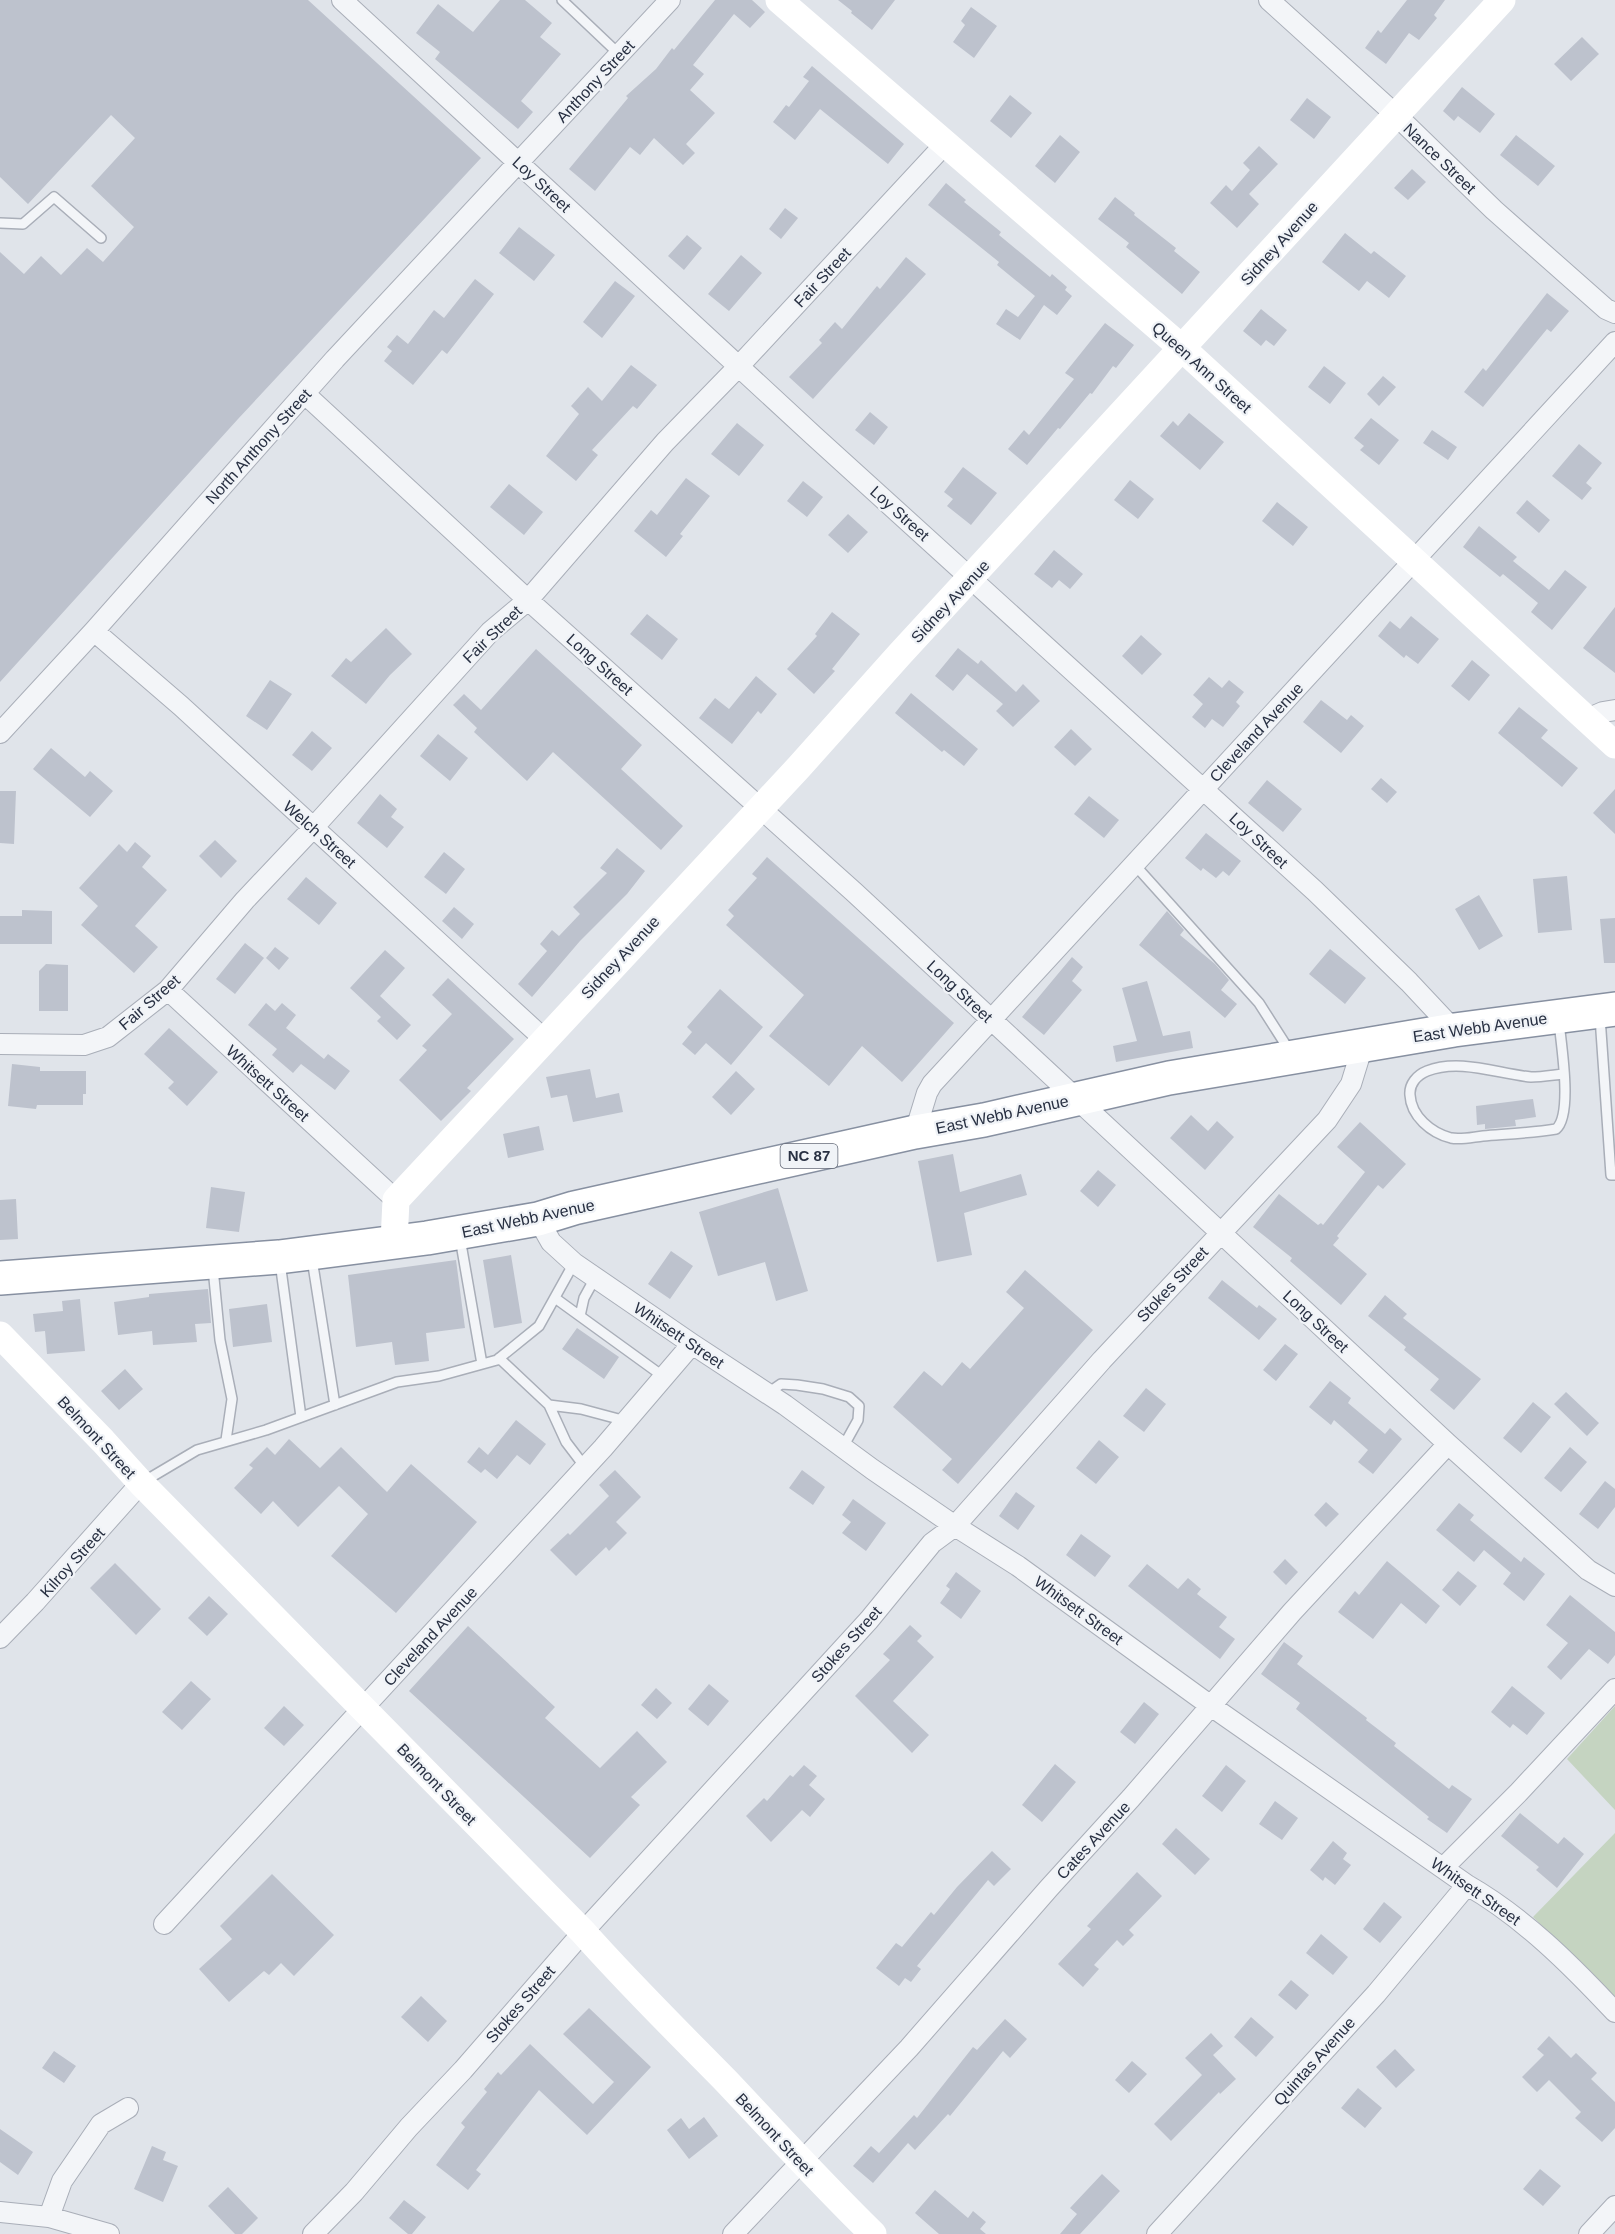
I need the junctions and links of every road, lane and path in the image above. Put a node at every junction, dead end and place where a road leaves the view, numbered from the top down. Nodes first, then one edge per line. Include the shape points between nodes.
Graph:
1 (342, 0) edge
2 (562, 0) edge
3 (670, 0) edge
4 (779, 0) edge
5 (1269, 0) edge
6 (1502, 0) edge
7 (620, 55) junction
8 (1396, 115) junction
9 (945, 144) junction
10 (519, 162) junction
11 (0, 223) edge
12 (101, 238) dead end
13 (1615, 313) edge
14 (1615, 342) edge
15 (1183, 349) junction
16 (739, 366) junction
17 (305, 394) junction
18 (1412, 560) junction
19 (972, 578) junction
20 (528, 600) junction
21 (94, 631) junction
22 (1615, 710) edge
23 (1587, 719) junction
24 (0, 733) edge
25 (1615, 745) edge
26 (1203, 788) junction
27 (760, 807) junction
28 (313, 828) junction
29 (1134, 864) junction
30 (168, 990) junction
31 (1607, 1010) edge
32 (1558, 1017) junction
33 (991, 1019) junction
34 (1454, 1030) junction
35 (544, 1039) junction
36 (0, 1044) edge
37 (1363, 1045) junction
38 (1293, 1057) junction
39 (1563, 1074) junction
40 (1076, 1099) junction
41 (915, 1132) junction
42 (1615, 1175) edge
43 (396, 1200) junction
44 (538, 1218) junction
45 (459, 1232) junction
46 (1221, 1232) junction
47 (394, 1242) junction
48 (311, 1252) junction
49 (279, 1257) junction
50 (212, 1262) junction
51 (574, 1263) junction
52 (0, 1278) edge
53 (595, 1278) junction
54 (555, 1298) junction
55 (580, 1316) junction
56 (0, 1335) edge
57 (692, 1344) junction
58 (499, 1359) junction
59 (482, 1364) junction
60 (664, 1377) junction
61 (768, 1394) junction
62 (334, 1405) junction
63 (549, 1405) junction
64 (301, 1417) junction
65 (626, 1421) junction
66 (226, 1440) junction
67 (1448, 1444) junction
68 (843, 1447) junction
69 (585, 1467) junction
70 (141, 1483) junction
71 (955, 1526) junction
72 (1615, 1586) edge
73 (0, 1638) edge
74 (1615, 1689) edge
75 (1211, 1706) junction
76 (363, 1707) junction
77 (1443, 1868) junction
78 (1467, 1885) junction
79 (164, 1924) dead end
80 (583, 1932) junction
81 (1615, 2012) edge
82 (128, 2108) dead end
83 (800, 2162) junction
84 (1615, 2206) edge
85 (0, 2212) edge
86 (49, 2217) junction
87 (109, 2234) edge
88 (313, 2234) edge
89 (734, 2234) edge
90 (873, 2234) edge
91 (1157, 2234) edge
92 (1589, 2234) edge

1 - 10 street, Loy Street
2 - 7 lane
3 - 7 street, Anthony Street
4 - 9 street, Queen Ann Street
5 - 8 street, Nance Street
6 - 8 street, Sidney Avenue
7 - 10 street, Anthony Street
8 - 13 street, Nance Street via 1494,210
8 - 15 street, Sidney Avenue
9 - 15 street, Queen Ann Street
9 - 16 street, Fair Street
10 - 16 street, Loy Street
10 - 17 street, North Anthony Street
11 - 12 lane via 23,224 54,197
14 - 18 street, Cleveland Avenue
15 - 18 street, Queen Ann Street
15 - 19 street, Sidney Avenue
16 - 19 street, Loy Street
16 - 20 street, Fair Street via 665,442
17 - 20 street, Long Street
17 - 21 street, North Anthony Street
18 - 23 street, Queen Ann Street
18 - 26 street, Cleveland Avenue
19 - 26 street, Loy Street
19 - 27 street, Sidney Avenue
20 - 27 street, Long Street
20 - 28 street, Fair Street via 490,632
21 - 24 street, North Anthony Street
21 - 28 street, Welch Street
22 - 23 street
23 - 25 street, Queen Ann Street
26 - 29 street, Cleveland Avenue
26 - 34 street, Loy Street via 1323,899
27 - 33 street, Long Street
27 - 35 street, Sidney Avenue
28 - 30 street, Fair Street
28 - 35 street, Welch Street
29 - 33 street, Cleveland Avenue
29 - 38 lane via 1259,1002
30 - 36 street, Fair Street via 96,1042
30 - 43 street, Whitsett Street
31 - 32 highway, East Webb Avenue / NC 87
31 - 42 lane via 1611,1175
32 - 34 highway, East Webb Avenue / NC 87
32 - 39 lane
33 - 40 street, Long Street
33 - 41 street, Cleveland Avenue via 932,1084
34 - 37 highway, East Webb Avenue / NC 87
35 - 43 street, Sidney Avenue
37 - 38 highway, East Webb Avenue / NC 87
37 - 46 street, Stokes Street via 1351,1084 1327,1120
38 - 40 highway, East Webb Avenue / NC 87
39 - 39 lane via 1563,1117 1556,1129 1454,1138 1429,1128 1410,1100 1413,1081 1420,1074 1439,1068 1474,1068 1534,1077
40 - 41 highway, East Webb Avenue / NC 87
40 - 46 street, Long Street
41 - 44 highway, East Webb Avenue / NC 87
43 - 47 street
44 - 45 highway, East Webb Avenue / NC 87
44 - 51 street, Whitsett Street via 551,1242
45 - 47 highway, East Webb Avenue / NC 87
45 - 59 lane
46 - 67 street, Long Street
46 - 71 street, Stokes Street
47 - 48 highway, East Webb Avenue / NC 87
48 - 49 highway, East Webb Avenue / NC 87
48 - 62 lane
49 - 50 highway, East Webb Avenue / NC 87
49 - 64 lane
50 - 52 highway, East Webb Avenue / NC 87
50 - 66 lane via 220,1340 232,1400
51 - 53 street, Whitsett Street
51 - 54 lane
53 - 55 lane
53 - 57 street, Whitsett Street
54 - 55 lane
54 - 58 lane via 539,1326
55 - 60 lane
56 - 70 street, Belmont Street
57 - 60 street, Cleveland Avenue
57 - 61 street, Whitsett Street
58 - 59 lane
58 - 63 lane
59 - 62 lane via 397,1382
60 - 65 street, Cleveland Avenue
61 - 68 street, Whitsett Street
61 - 68 lane via 782,1384 824,1389 849,1397 860,1406 858,1420
62 - 64 lane
63 - 65 lane
63 - 69 lane via 566,1442
64 - 66 lane
65 - 69 street, Cleveland Avenue
66 - 70 lane via 197,1450
67 - 72 street, Long Street via 1588,1570
67 - 75 street, Cates Avenue
68 - 71 street, Whitsett Street
69 - 76 street, Cleveland Avenue
70 - 73 street, Kilroy Street
70 - 76 street, Belmont Street
71 - 75 street, Whitsett Street via 1018,1566
71 - 80 street, Stokes Street via 932,1543 861,1628
74 - 77 street
75 - 77 street, Whitsett Street
75 - 83 street, Cates Avenue via 909,2048
76 - 79 street, Cleveland Avenue
76 - 80 street, Belmont Street
77 - 78 street, Whitsett Street
78 - 81 street, Whitsett Street via 1524,1923
78 - 91 street, Quintas Avenue via 1376,1994
80 - 83 street, Belmont Street
80 - 88 street, Stokes Street
82 - 86 street via 101,2124 62,2181
83 - 89 street, Cates Avenue
83 - 90 street, Belmont Street
84 - 92 street
85 - 86 street
86 - 87 street

